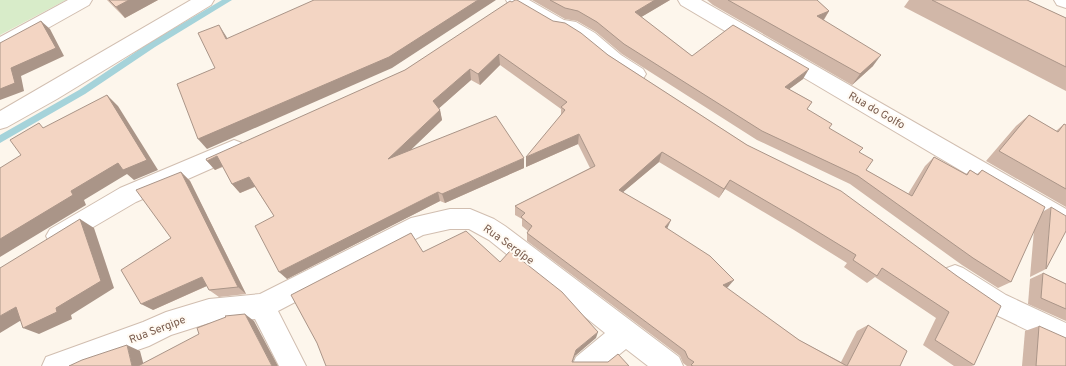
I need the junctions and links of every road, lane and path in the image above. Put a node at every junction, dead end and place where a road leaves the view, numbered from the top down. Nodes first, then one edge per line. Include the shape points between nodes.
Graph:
1 (83, 0) edge
2 (205, 0) edge
3 (687, 0) edge
4 (1063, 0) edge
5 (1066, 2) edge
6 (509, 3) edge
7 (0, 46) edge
8 (653, 85) edge
9 (0, 121) edge
10 (251, 141) edge
11 (1066, 221) edge
12 (41, 246) edge
13 (940, 265) edge
14 (262, 306) junction
15 (625, 333) junction
16 (1066, 336) edge
17 (56, 366) edge
18 (293, 366) edge
19 (585, 366) edge
20 (670, 366) edge

1 - 7 street
2 - 9 street
3 - 11 street, Rua do Golfo
4 - 5 street
6 - 8 street via 560,26 569,27
10 - 12 street via 128,196
13 - 16 street via 997,303
14 - 15 street, Rua Sergípe via 419,225 450,219 470,219 497,233
14 - 17 street, Rua Sergipe via 209,311 166,324 150,333
14 - 18 street
15 - 19 street
15 - 20 street, Rua Sergípe

